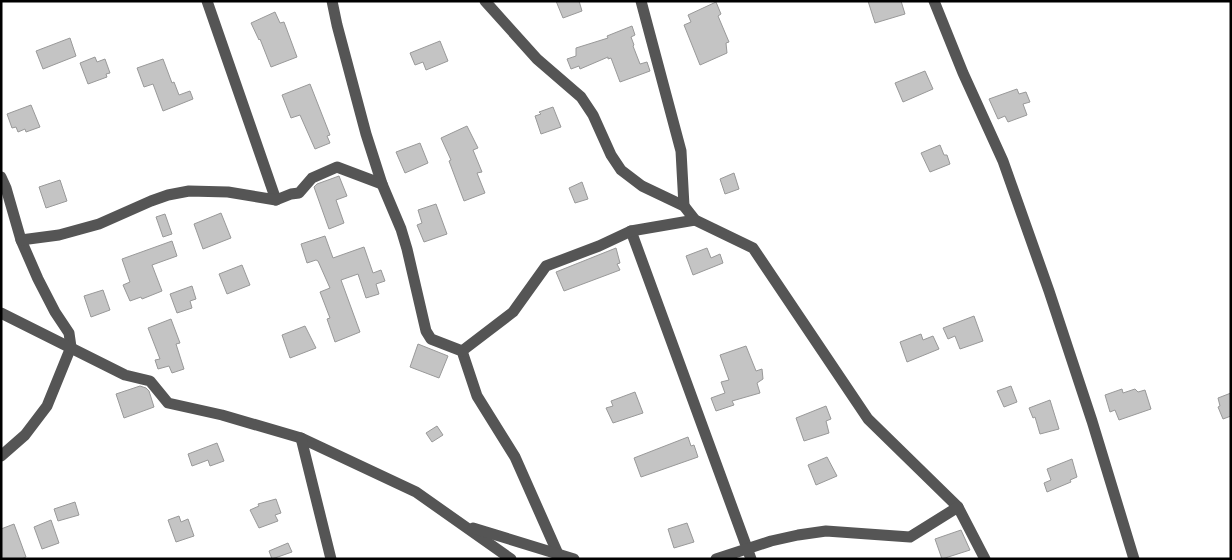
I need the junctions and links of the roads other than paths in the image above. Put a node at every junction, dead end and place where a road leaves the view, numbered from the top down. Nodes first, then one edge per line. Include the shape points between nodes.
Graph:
1 (207, 1) edge
2 (332, 1) edge
3 (485, 1) edge
4 (641, 1) edge
5 (934, 1) edge
6 (1, 177) edge
7 (382, 184) junction
8 (276, 200) junction
9 (684, 206) junction
10 (695, 220) junction
11 (631, 231) junction
12 (21, 240) junction
13 (1, 313) edge
14 (71, 347) junction
15 (462, 351) junction
16 (301, 438) junction
17 (1, 456) edge
18 (958, 507) junction
19 (462, 525) junction
20 (558, 554) junction
21 (749, 554) edge
22 (331, 559) edge
23 (511, 559) edge
24 (574, 559) edge
25 (716, 559) edge
26 (985, 559) edge
27 (1134, 559) edge

1 - 8 street
2 - 7 street
3 - 9 street via 537,59 581,97 622,170 642,186
4 - 9 street via 681,151
5 - 27 street via 1006,170 1050,291
6 - 12 street
7 - 8 street via 337,167 312,178 299,194
7 - 15 street via 404,242 426,331 431,339
8 - 12 street via 228,192 189,191 151,201 90,227
9 - 10 street
10 - 11 street
10 - 18 street via 753,248 868,419
11 - 15 street via 546,266 513,312
11 - 21 street
12 - 14 street via 55,312 69,333
13 - 14 street
14 - 16 street via 125,375 150,381 168,403
14 - 17 street via 47,406 25,435
15 - 20 street via 477,396 515,457
16 - 19 street via 416,492
16 - 22 street
18 - 21 street via 910,537 826,531 798,535
18 - 26 street
19 - 20 street
19 - 23 street
20 - 24 street
21 - 25 street

